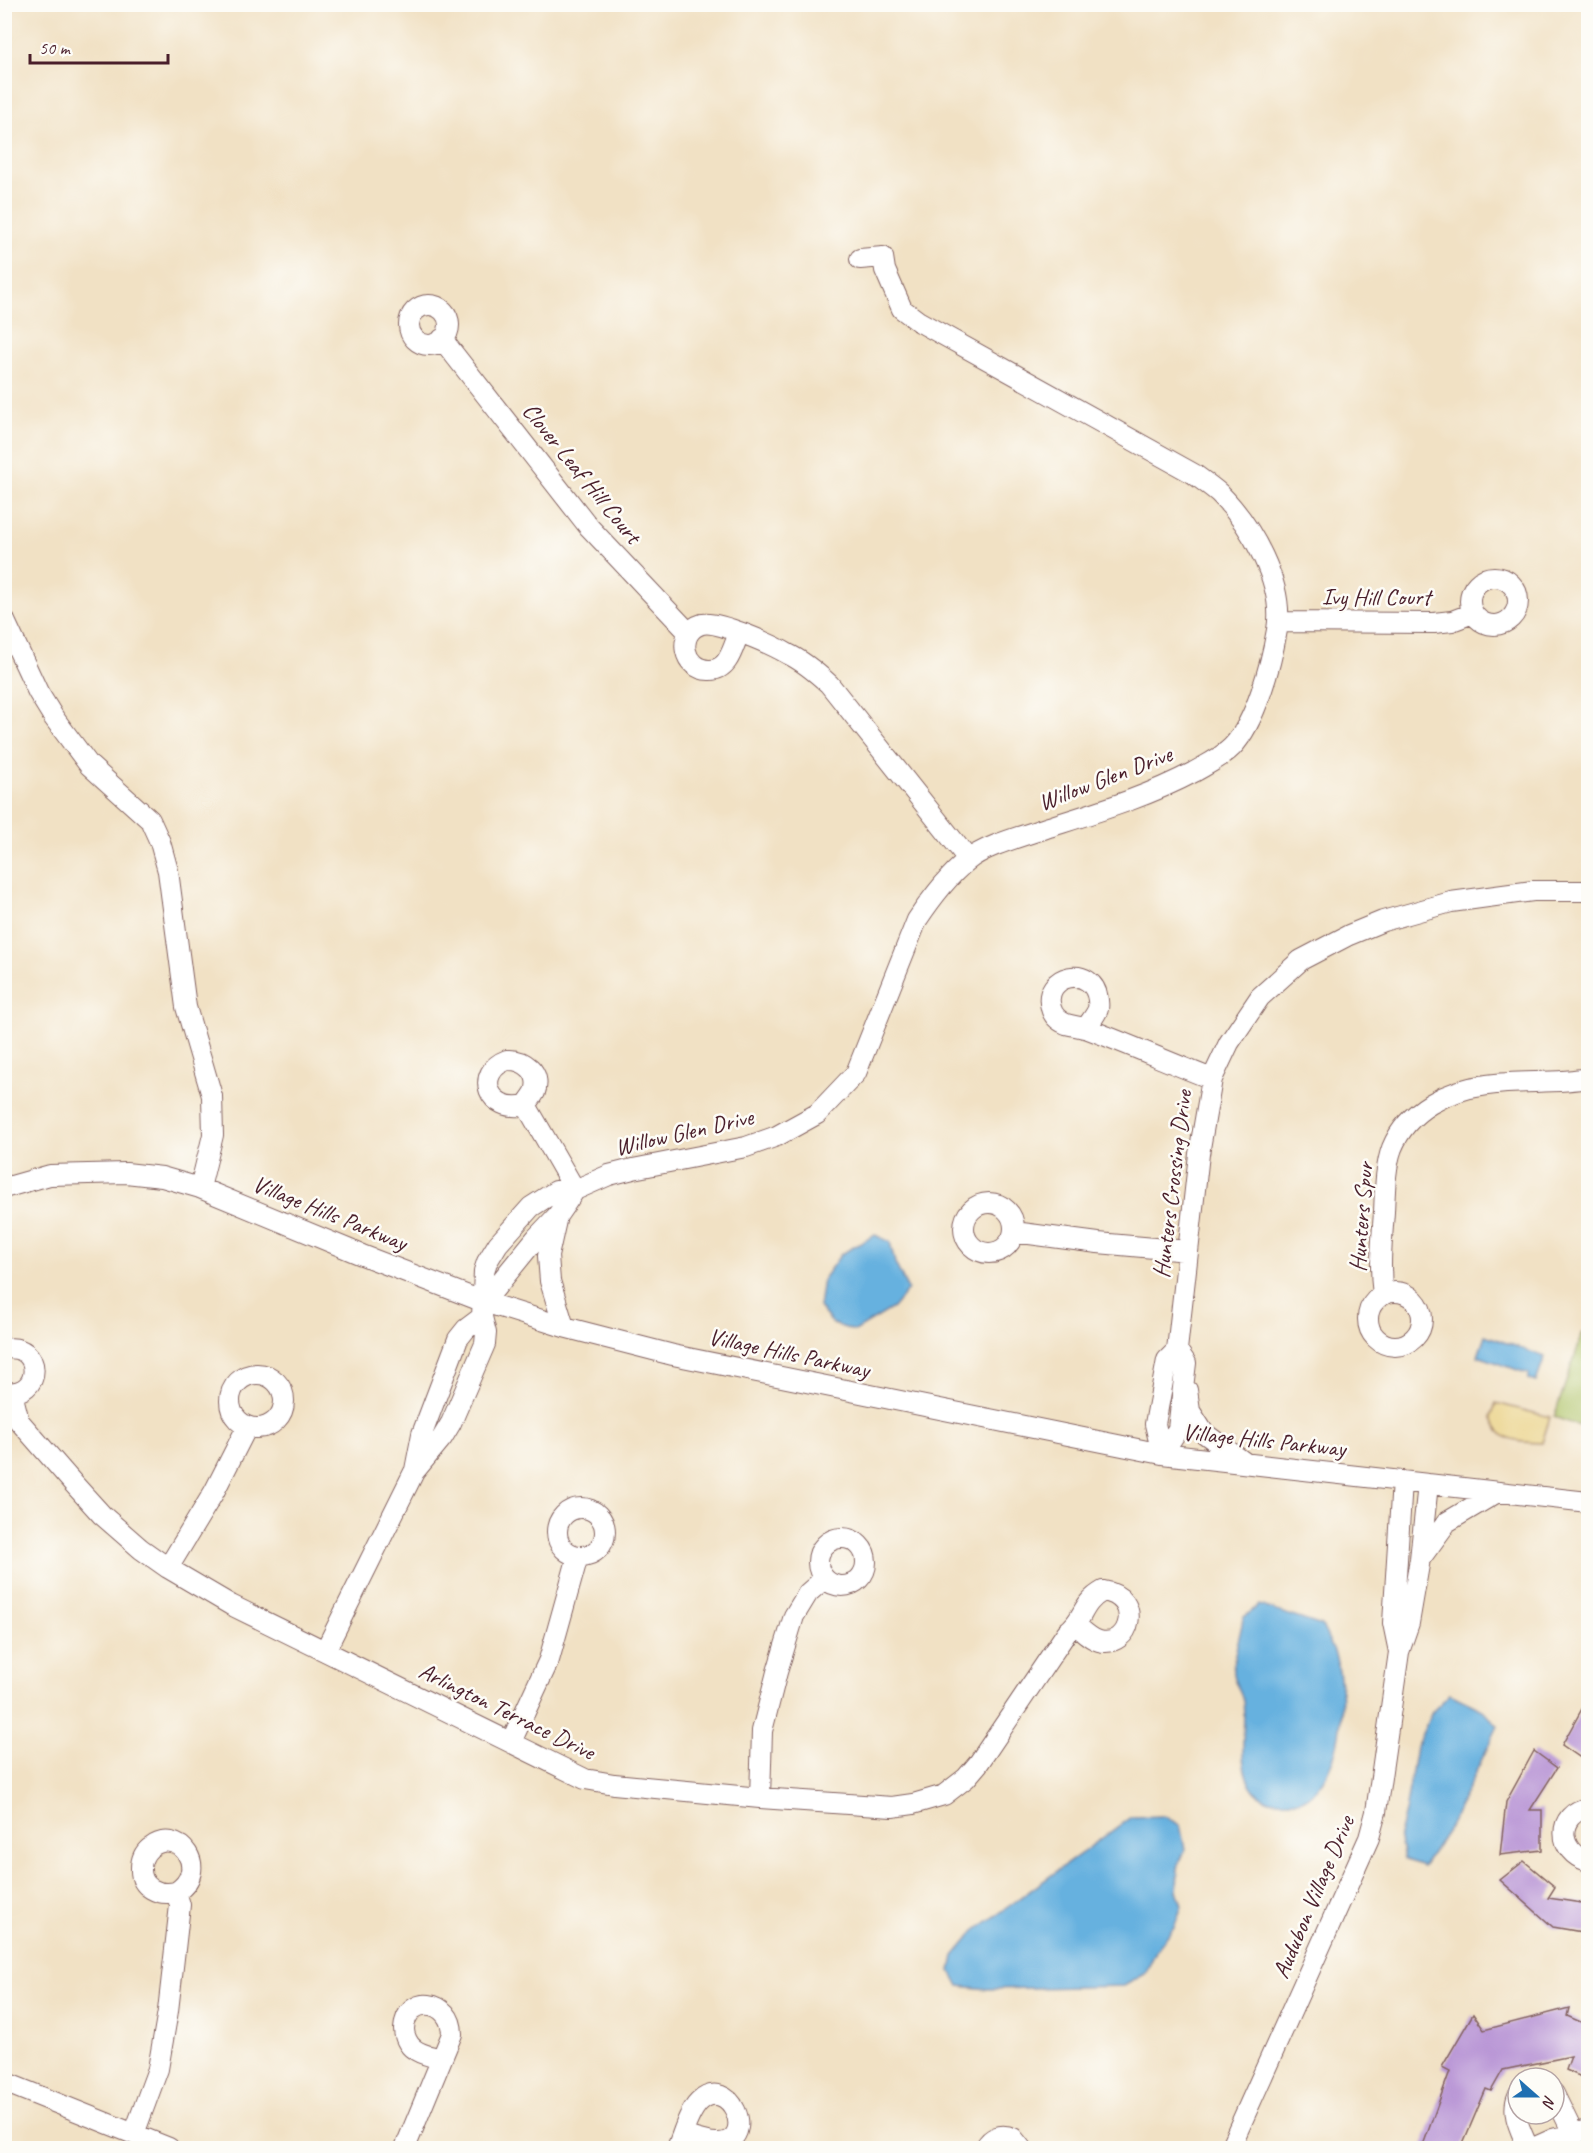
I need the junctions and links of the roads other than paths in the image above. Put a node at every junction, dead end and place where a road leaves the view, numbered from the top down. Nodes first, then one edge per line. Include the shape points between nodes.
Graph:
1 (860, 259) dead end
2 (442, 339) dead end
3 (1473, 613) dead end
4 (4, 619) edge
5 (1278, 622) junction
6 (689, 633) junction
7 (739, 633) junction
8 (968, 860) junction
9 (1588, 891) edge
10 (1078, 1027) dead end
11 (1588, 1078) edge
12 (1212, 1079) junction
13 (526, 1105) dead end
14 (4, 1188) edge
15 (200, 1188) junction
16 (575, 1190) junction
17 (557, 1216) junction
18 (1014, 1232) dead end
19 (1188, 1251) junction
20 (1383, 1295) dead end
21 (483, 1310) junction
22 (564, 1327) junction
23 (4, 1349) edge
24 (1177, 1350) junction
25 (1184, 1376) junction
26 (8, 1392) edge
27 (247, 1427) dead end
28 (1162, 1454) junction
29 (1246, 1464) junction
30 (414, 1472) junction
31 (1402, 1480) junction
32 (1428, 1484) junction
33 (1496, 1493) junction
34 (1588, 1502) edge
35 (578, 1556) dead end
36 (1420, 1559) junction
37 (168, 1568) junction
38 (824, 1579) dead end
39 (1076, 1626) dead end
40 (325, 1651) junction
41 (1399, 1652) junction
42 (511, 1742) junction
43 (760, 1798) junction
44 (1588, 1808) edge
45 (1588, 1861) edge
46 (176, 1892) dead end
47 (441, 2059) junction
48 (4, 2082) edge
49 (1566, 2111) edge
50 (1520, 2126) edge
51 (1581, 2132) edge
52 (134, 2134) junction
53 (680, 2141) edge
54 (169, 2148) edge
55 (405, 2148) edge
56 (985, 2148) edge
57 (1022, 2148) edge
58 (1230, 2148) edge
59 (1530, 2148) edge

1 - 5 street, Willow Glen Drive via 883,257 902,309 918,321 1183,468 1218,492 1263,555 1278,602
2 - 6 street, Clover Leaf Hill Court via 589,527
3 - 5 street, Ivy Hill Court via 1434,623
4 - 15 street via 38,693 54,718 89,765 150,819 160,842 168,871 186,1007 212,1096 213,1135
5 - 8 street, Willow Glen Drive via 1264,685 1247,725 1232,747 1211,763 1149,794 1004,842
6 - 7 street via 710,623
6 - 7 street via 685,641 688,659 693,665 712,670 726,662
7 - 8 street via 790,654 819,674
8 - 16 street, Willow Glen Drive via 917,920 856,1073 817,1114 777,1136 746,1147 609,1175
9 - 12 street, Hunters Crossing Drive via 1533,891 1451,902 1383,921 1325,946 1301,960 1260,997 1228,1043
10 - 12 street
11 - 20 street, Hunters Spur via 1487,1085 1445,1096 1414,1116 1392,1149 1387,1174 1380,1268
12 - 19 street, Hunters Crossing Drive
13 - 16 street
14 - 15 street, Village Hills Parkway via 50,1175 103,1173 162,1177
15 - 21 street, Village Hills Parkway
16 - 17 street
16 - 21 street, Willow Glen Drive via 556,1191 531,1207 498,1244 484,1271
17 - 21 street
17 - 22 street via 548,1256 550,1281
18 - 19 street
19 - 24 street, Hunters Crossing Drive
21 - 22 street, Village Hills Parkway
21 - 30 street via 458,1339 422,1434
21 - 30 street, Willow Glen Drive via 485,1344 451,1423
22 - 28 street, Village Hills Parkway via 673,1355
23 - 26 street, Arlington Terrace Drive via 20,1349 34,1367 26,1388
24 - 25 street, Hunters Crossing Drive via 1186,1363
24 - 28 street, Hunters Crossing Drive via 1167,1360 1155,1424
25 - 28 street, Hunters Crossing Drive via 1178,1429
25 - 29 street, Hunters Crossing Drive via 1190,1411 1204,1433
26 - 37 street, Arlington Terrace Drive via 19,1421 102,1515
27 - 37 street
28 - 29 street, Village Hills Parkway
29 - 31 street, Village Hills Parkway
30 - 40 street
31 - 32 street, Village Hills Parkway
31 - 41 street, Audubon Village Drive via 1393,1623
32 - 33 street, Village Hills Parkway
32 - 36 street, Audubon Village Drive
33 - 34 street, Village Hills Parkway
33 - 36 street, Audubon Village Drive via 1447,1522
35 - 42 street via 549,1660
36 - 41 street, Audubon Village Drive via 1409,1623
37 - 40 street, Arlington Terrace Drive via 231,1605
38 - 43 street via 808,1593 794,1616 779,1663 762,1731
39 - 43 street, Arlington Terrace Drive via 1066,1632 978,1764 944,1795 892,1807
40 - 42 street, Arlington Terrace Drive
41 - 58 street, Audubon Village Drive via 1369,1838
42 - 43 street, Arlington Terrace Drive via 585,1779
44 - 45 street via 1574,1814 1564,1836 1571,1853
46 - 52 street via 180,1905 158,2069
47 - 47 street via 452,2034 449,2017 435,2006 418,2006 406,2019 405,2036 414,2049
47 - 55 street
48 - 52 street
49 - 51 street
50 - 59 street
51 - 59 street
52 - 54 street
53 - 53 street via 693,2110 706,2097 723,2097 733,2104 737,2128 729,2140
56 - 57 street via 1001,2135 1013,2138

